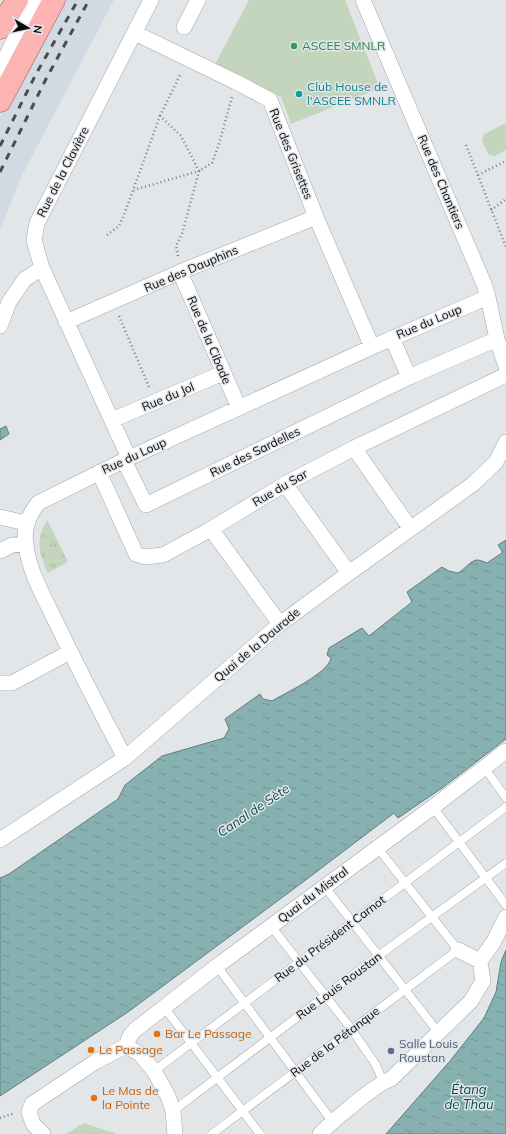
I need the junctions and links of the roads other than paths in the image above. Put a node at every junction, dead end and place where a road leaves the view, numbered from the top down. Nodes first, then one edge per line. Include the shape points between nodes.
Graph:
1 (17, 0) edge
2 (34, 0) edge
3 (37, 0) edge
4 (54, 0) edge
5 (151, 0) edge
6 (198, 0) edge
7 (363, 0) edge
8 (184, 27) dead end
9 (0, 28) edge
10 (135, 33) junction
11 (0, 56) edge
12 (0, 78) edge
13 (0, 101) edge
14 (316, 217) junction
15 (42, 268) junction
16 (180, 272) junction
17 (488, 297) junction
18 (66, 322) junction
19 (0, 326) edge
20 (392, 338) junction
21 (497, 339) junction
22 (372, 346) junction
23 (506, 367) edge
24 (223, 373) junction
25 (506, 375) edge
26 (409, 377) junction
27 (239, 408) junction
28 (112, 420) junction
29 (506, 442) edge
30 (354, 448) junction
31 (127, 460) junction
32 (99, 472) junction
33 (285, 484) junction
34 (0, 517) edge
35 (26, 523) junction
36 (410, 528) junction
37 (211, 529) junction
38 (25, 544) junction
39 (0, 551) edge
40 (349, 572) junction
41 (280, 624) junction
42 (70, 652) junction
43 (0, 683) edge
44 (506, 751) edge
45 (125, 758) junction
46 (484, 767) junction
47 (506, 798) edge
48 (433, 807) junction
49 (506, 807) edge
50 (0, 840) edge
51 (459, 842) junction
52 (377, 847) junction
53 (506, 863) edge
54 (485, 878) junction
55 (405, 882) junction
56 (325, 887) junction
57 (506, 905) edge
58 (432, 916) junction
59 (506, 917) edge
60 (352, 923) junction
61 (271, 926) junction
62 (458, 950) junction
63 (378, 956) junction
64 (480, 961) junction
65 (299, 962) junction
66 (217, 966) junction
67 (405, 990) junction
68 (326, 995) junction
69 (244, 1003) junction
70 (164, 1007) junction
71 (352, 1030) junction
72 (438, 1032) junction
73 (269, 1038) junction
74 (191, 1043) junction
75 (126, 1046) junction
76 (154, 1071) junction
77 (295, 1072) junction
78 (217, 1078) junction
79 (382, 1082) junction
80 (173, 1111) junction
81 (242, 1111) junction
82 (332, 1121) junction
83 (177, 1132) edge
84 (43, 1134) edge
85 (212, 1134) edge
86 (260, 1134) edge
87 (320, 1134) edge

1 - 9 main road
2 - 11 street
3 - 12 street
4 - 13 main road
5 - 10 street, Rue de la Clavière
6 - 8 street
7 - 17 street, Rue des Chantiers
10 - 14 street, Rue des Grisettes via 270,100
10 - 15 street, Rue de la Clavière via 37,223 34,240
14 - 16 street, Rue des Dauphins
14 - 22 street, Rue des Grisettes
15 - 18 street, Rue de la Clavière
15 - 19 street via 25,279 9,302
16 - 18 street, Rue des Dauphins
16 - 24 street, Rue de la Cibade
17 - 20 street, Rue du Loup
17 - 21 street, Rue des Chantiers
18 - 28 street, Rue de la Clavière
20 - 22 street, Rue du Loup
20 - 26 street
21 - 23 street, Rue des Chantiers
21 - 26 street, Rue des Sardelles
22 - 27 street, Rue du Loup
24 - 27 street, Rue de la Cibade
24 - 28 street, Rue du Jol
25 - 30 street, Rue du Sar
26 - 31 street, Rue des Sardelles via 146,505
27 - 31 street, Rue du Loup
28 - 31 street, Rue de la Clavière
29 - 36 street, Quai de la Daurade via 496,462 473,484
30 - 33 street, Rue du Sar
30 - 36 street
31 - 32 street, Rue du Loup
32 - 35 street, Rue du Loup via 38,503
32 - 37 street, Rue du Sar via 136,554 145,557 163,555
33 - 37 street, Rue du Sar
33 - 40 street
34 - 35 street
35 - 38 street, Rue du Loup
36 - 40 street, Quai de la Daurade
37 - 41 street
38 - 39 street via 12,545
38 - 42 street, Rue du Loup via 30,567
40 - 41 street, Quai de la Daurade
41 - 45 street, Quai de la Daurade
42 - 43 street via 12,683
42 - 45 street, Rue du Loup
44 - 46 street, Quai du Mistral
45 - 50 street, Quai de la Daurade
46 - 47 lane
46 - 48 street, Quai du Mistral
48 - 51 lane
48 - 52 street, Quai du Mistral
49 - 51 lane, Rue du Président Carnot
51 - 54 lane
51 - 55 lane, Rue du Président Carnot
52 - 55 lane
52 - 56 street, Quai du Mistral
53 - 54 lane, Rue Louis Roustan
54 - 57 lane
54 - 58 lane, Rue Louis Roustan
55 - 58 lane
55 - 60 lane, Rue du Président Carnot
56 - 60 lane
56 - 61 street, Quai du Mistral
58 - 62 lane
58 - 63 lane, Rue Louis Roustan
59 - 64 street via 493,943
60 - 63 lane
60 - 65 lane, Rue du Président Carnot
61 - 65 lane
61 - 66 street, Quai du Mistral
62 - 64 street
62 - 67 lane, Rue de la Pétanque
63 - 67 lane
63 - 68 lane, Rue Louis Roustan
64 - 72 street via 483,981 471,1001
65 - 68 lane
65 - 69 lane, Rue du Président Carnot
66 - 69 lane
66 - 70 street, Quai du Mistral
67 - 71 lane, Rue de la Pétanque
67 - 72 lane
68 - 71 lane
68 - 73 lane, Rue Louis Roustan
69 - 73 lane
69 - 74 lane, Rue du Président Carnot
70 - 74 lane
70 - 75 street, Quai du Mistral via 135,1030
71 - 77 lane, Rue de la Pétanque
71 - 79 lane via 376,1065
72 - 79 street via 391,1079
73 - 77 lane
73 - 78 lane, Rue Louis Roustan
74 - 76 lane, Rue du Président Carnot
74 - 78 lane
75 - 76 street via 140,1054
75 - 84 street via 95,1062 32,1104 29,1112 33,1124
76 - 80 street
77 - 81 lane, Rue de la Pétanque
77 - 82 lane
78 - 80 lane, Rue Louis Roustan
78 - 81 lane
79 - 82 street
80 - 83 street
81 - 85 lane, Rue de la Pétanque
81 - 86 lane
82 - 87 street

